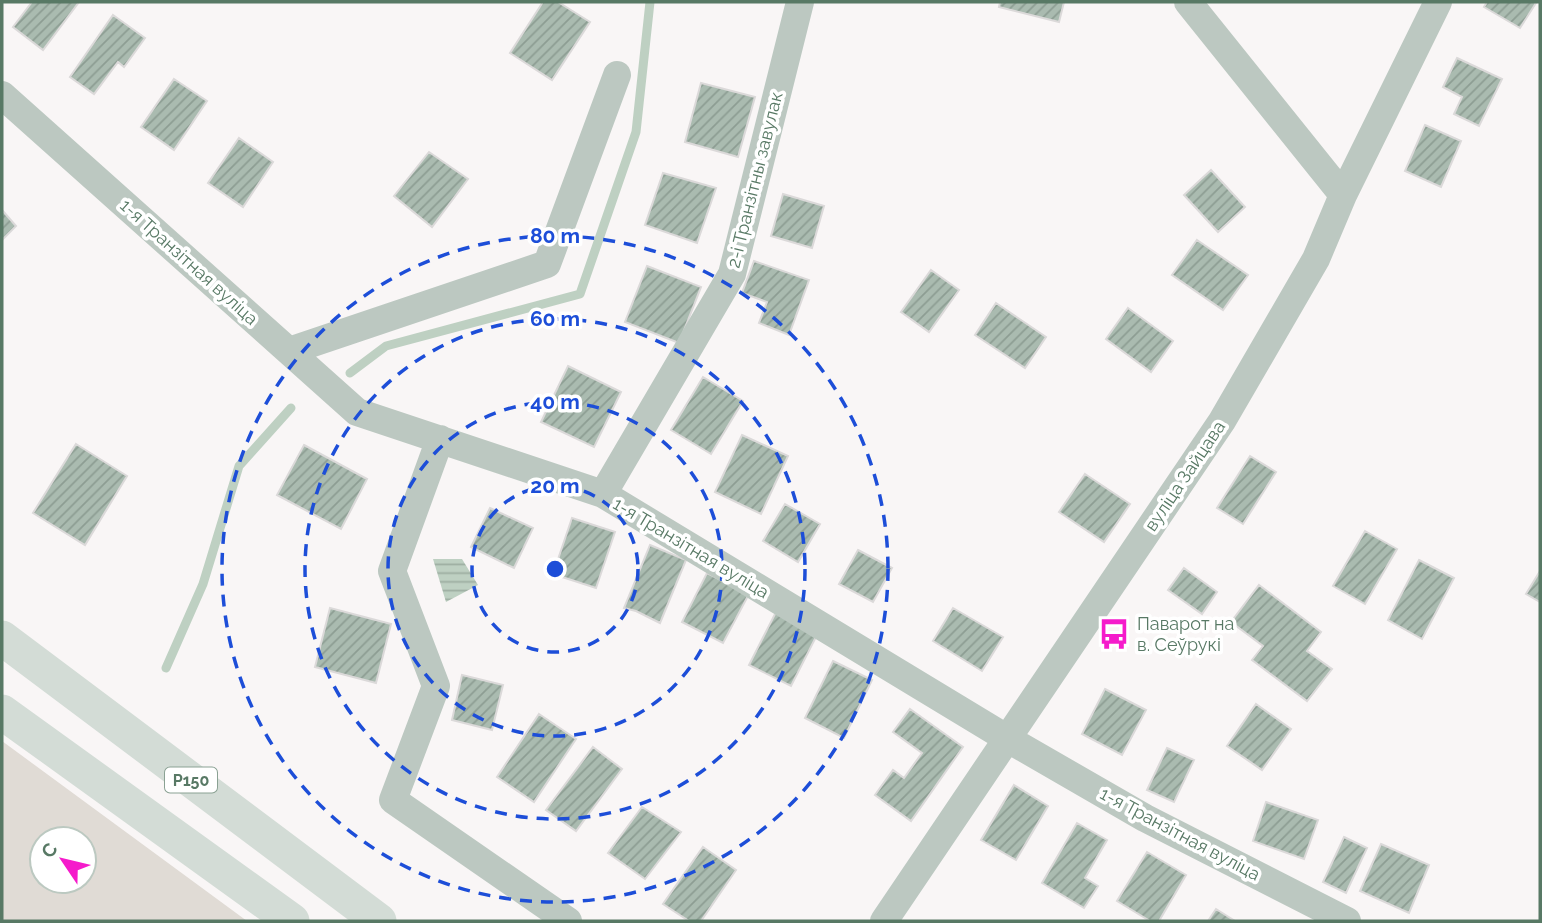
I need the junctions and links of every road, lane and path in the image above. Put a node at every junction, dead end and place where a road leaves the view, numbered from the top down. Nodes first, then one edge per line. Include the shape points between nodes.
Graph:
1 (800, 2) edge
2 (1188, 2) edge
3 (1438, 2) edge
4 (617, 75) dead end
5 (2, 95) edge
6 (1343, 195) junction
7 (289, 351) junction
8 (440, 439) junction
9 (603, 494) junction
10 (2, 638) edge
11 (2, 712) edge
12 (1007, 738) junction
13 (292, 921) edge
14 (379, 921) edge
15 (568, 921) edge
16 (884, 921) edge
17 (1346, 921) edge

1 - 9 street, 2-і Транзітны завулак via 732,274
2 - 6 street
3 - 6 street, вуліца Зайцава
4 - 7 street via 547,264
5 - 7 street, 1-я Транзітная вуліца
6 - 12 street, вуліца Зайцава via 1316,259 1222,421
7 - 8 street, 1-я Транзітная вуліца via 357,412
8 - 9 street, 1-я Транзітная вуліца
8 - 15 street via 392,571 436,685 393,800
9 - 12 street, 1-я Транзітная вуліца
10 - 14 main road, Р150
11 - 13 main road
12 - 16 street, вуліца Зайцава
12 - 17 street, 1-я Транзітная вуліца via 1145,818

